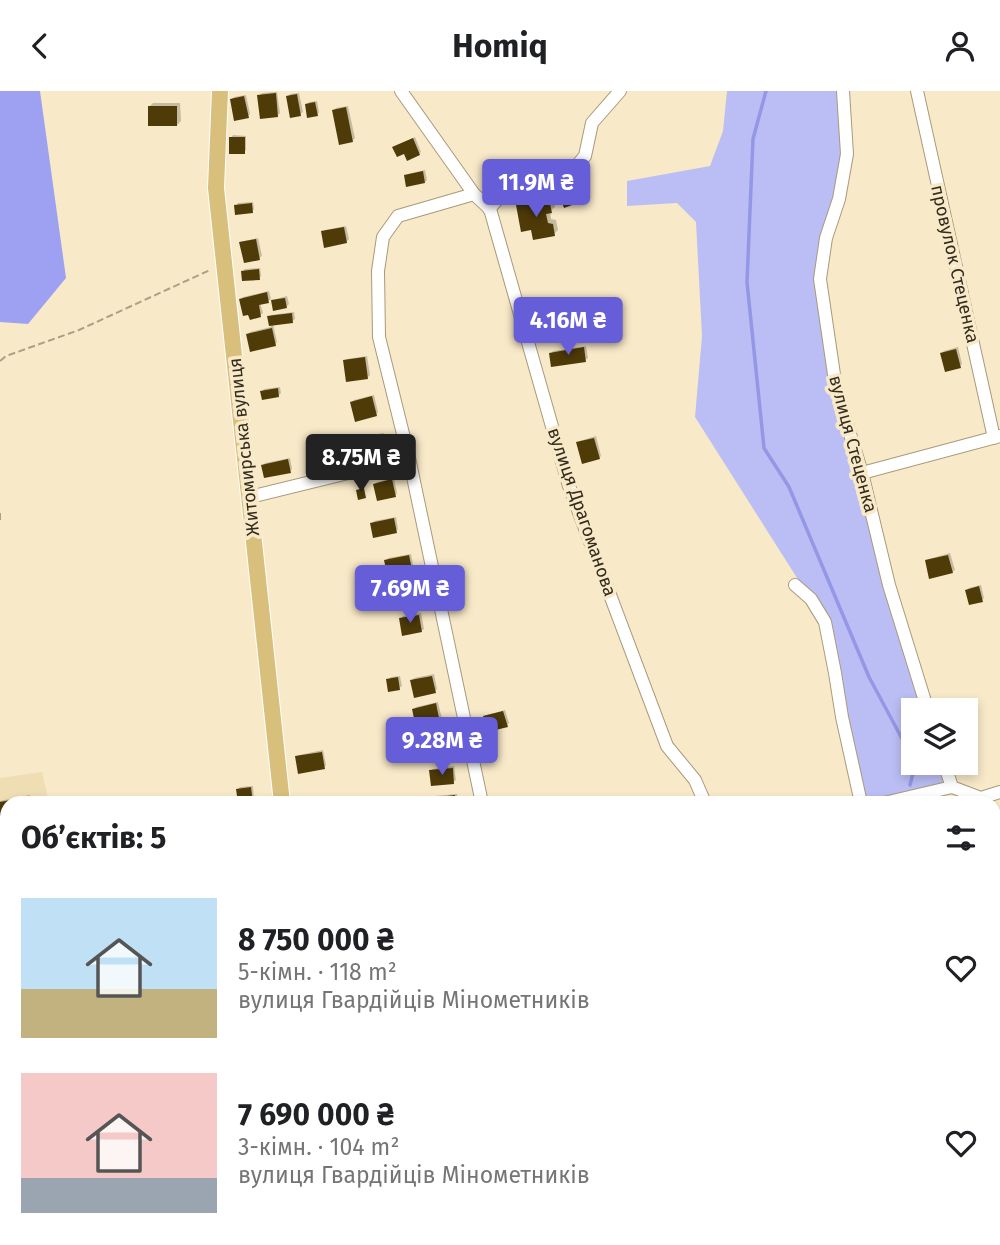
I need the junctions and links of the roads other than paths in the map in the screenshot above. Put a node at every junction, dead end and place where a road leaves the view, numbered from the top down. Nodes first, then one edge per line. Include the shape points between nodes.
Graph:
1 (220, 91) edge
2 (401, 91) edge
3 (620, 91) edge
4 (843, 91) edge
5 (917, 91) edge
6 (474, 194) junction
7 (489, 209) junction
8 (997, 437) edge
9 (409, 458) junction
10 (862, 473) junction
11 (250, 497) junction
12 (795, 585) dead end
13 (924, 698) edge
14 (948, 775) edge
15 (952, 787) junction
16 (281, 796) edge
17 (481, 796) edge
18 (702, 796) edge
19 (860, 796) edge
20 (914, 796) edge
21 (971, 796) edge

1 - 11 main road, Житомирська вулиця via 216,188
2 - 6 street, вулиця Драгоманова
3 - 7 street via 592,123 585,156 574,169 506,190
4 - 10 street, вулиця Стеценка via 847,154 820,279 836,387
5 - 8 street, провулок Стеценка
6 - 7 street, вулиця Драгоманова
6 - 9 street via 398,216 383,237 378,271 379,337
7 - 18 street, вулиця Драгоманова via 569,487 667,745
8 - 10 street, провулок Стеценка
9 - 11 street
9 - 17 street
10 - 13 street, вулиця Стеценка via 889,585
11 - 16 main road, Житомирська вулиця
12 - 19 street via 811,599 825,622
14 - 15 street
15 - 20 street
15 - 21 street

